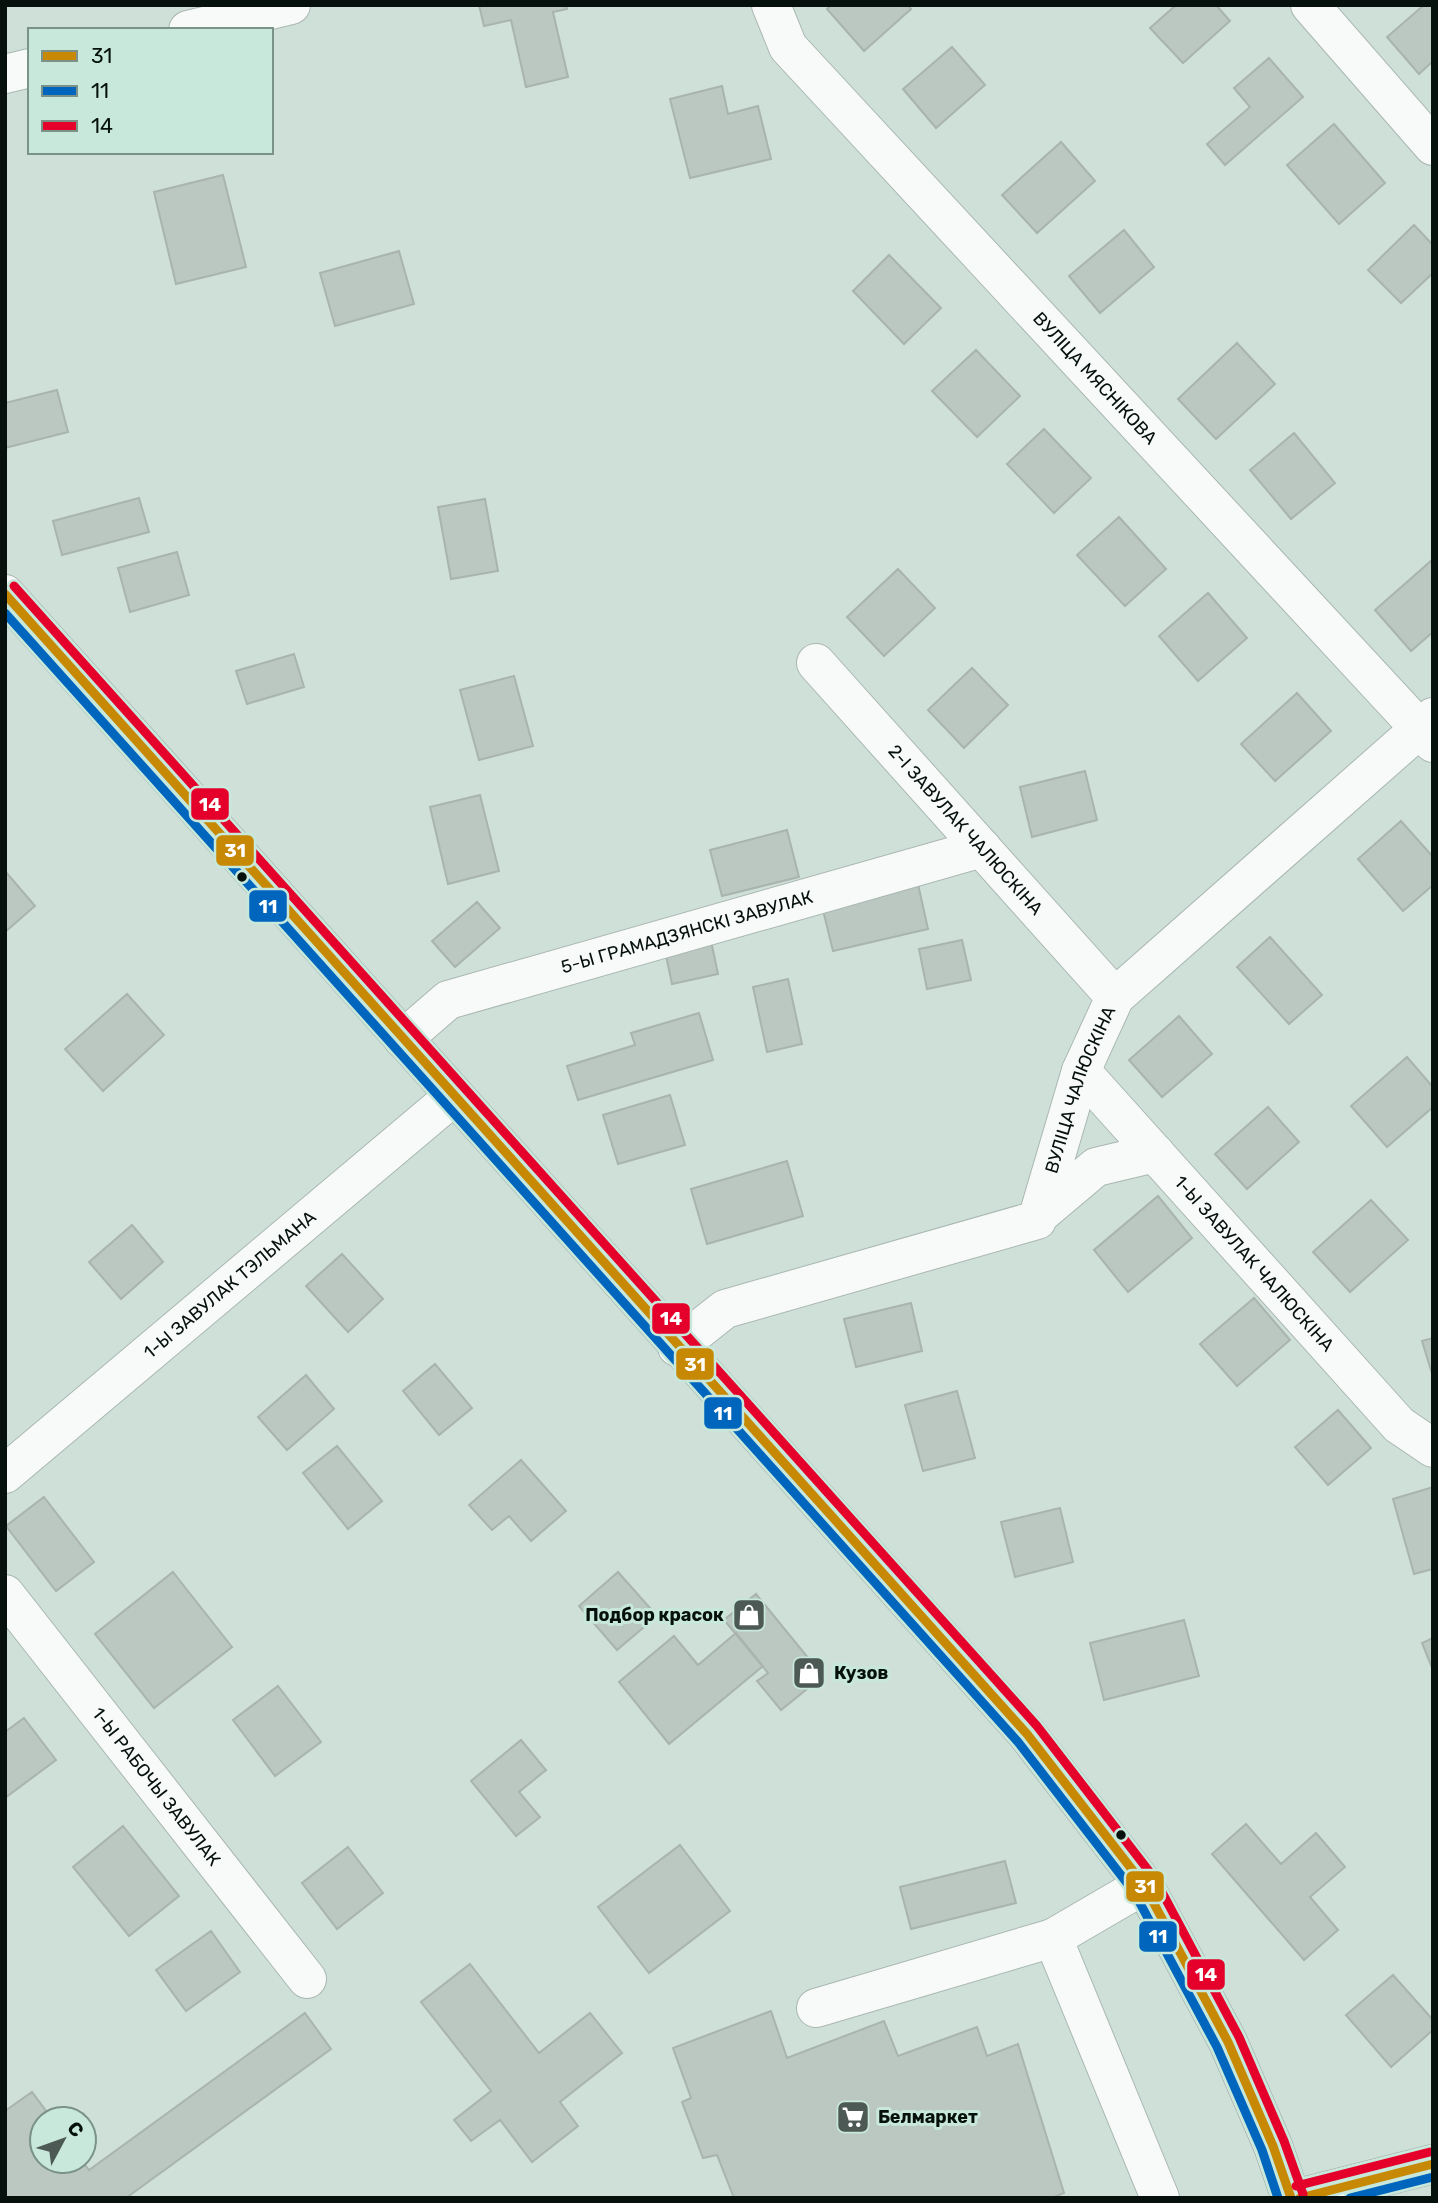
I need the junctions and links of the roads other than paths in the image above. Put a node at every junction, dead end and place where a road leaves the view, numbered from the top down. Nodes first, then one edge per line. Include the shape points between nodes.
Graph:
1 (291, 5) edge
2 (771, 5) edge
3 (1310, 5) edge
4 (196, 28) edge
5 (28, 68) edge
6 (5, 74) edge
7 (1433, 146) edge
8 (5, 594) edge
9 (816, 663) dead end
10 (1428, 730) edge
11 (982, 848) junction
12 (1115, 997) junction
13 (403, 1039) junction
14 (1082, 1071) junction
15 (454, 1096) junction
16 (1155, 1153) junction
17 (1039, 1215) junction
18 (677, 1347) junction
19 (1433, 1448) edge
20 (5, 1474) edge
21 (5, 1594) edge
22 (1144, 1885) junction
23 (1053, 1938) junction
24 (307, 1979) dead end
25 (816, 2008) dead end
26 (1433, 2164) edge
27 (1160, 2198) edge
28 (1292, 2198) edge
29 (1299, 2198) edge

1 - 4 street
2 - 10 street, ВУЛІЦА МЯСНІКОВА via 788,47
3 - 7 street
5 - 6 street
8 - 13 street
9 - 11 street, 2-І ЗАВУЛАК ЧАЛЮСКІНА
10 - 12 street, ВУЛІЦА ЧАЛЮСКІНА
11 - 12 street, 2-І ЗАВУЛАК ЧАЛЮСКІНА
11 - 13 street, 5-Ы ГРАМАДЗЯНСКІ ЗАВУЛАК via 448,1000
12 - 14 street, ВУЛІЦА ЧАЛЮСКІНА
13 - 15 street
14 - 16 street, 1-Ы ЗАВУЛАК ЧАЛЮСКІНА
14 - 17 street, ВУЛІЦА ЧАЛЮСКІНА
15 - 18 street
15 - 20 street, 1-Ы ЗАВУЛАК ТЭЛЬМАНА
16 - 17 street via 1096,1167
16 - 19 street, 1-Ы ЗАВУЛАК ЧАЛЮСКІНА via 1399,1425
17 - 18 street via 1037,1220 725,1309
18 - 22 street via 1027,1734
21 - 24 street, 1-Ы РАБОЧЫ ЗАВУЛАК
22 - 23 street
22 - 28 street via 1228,2042
23 - 25 street
23 - 27 street
26 - 29 street

